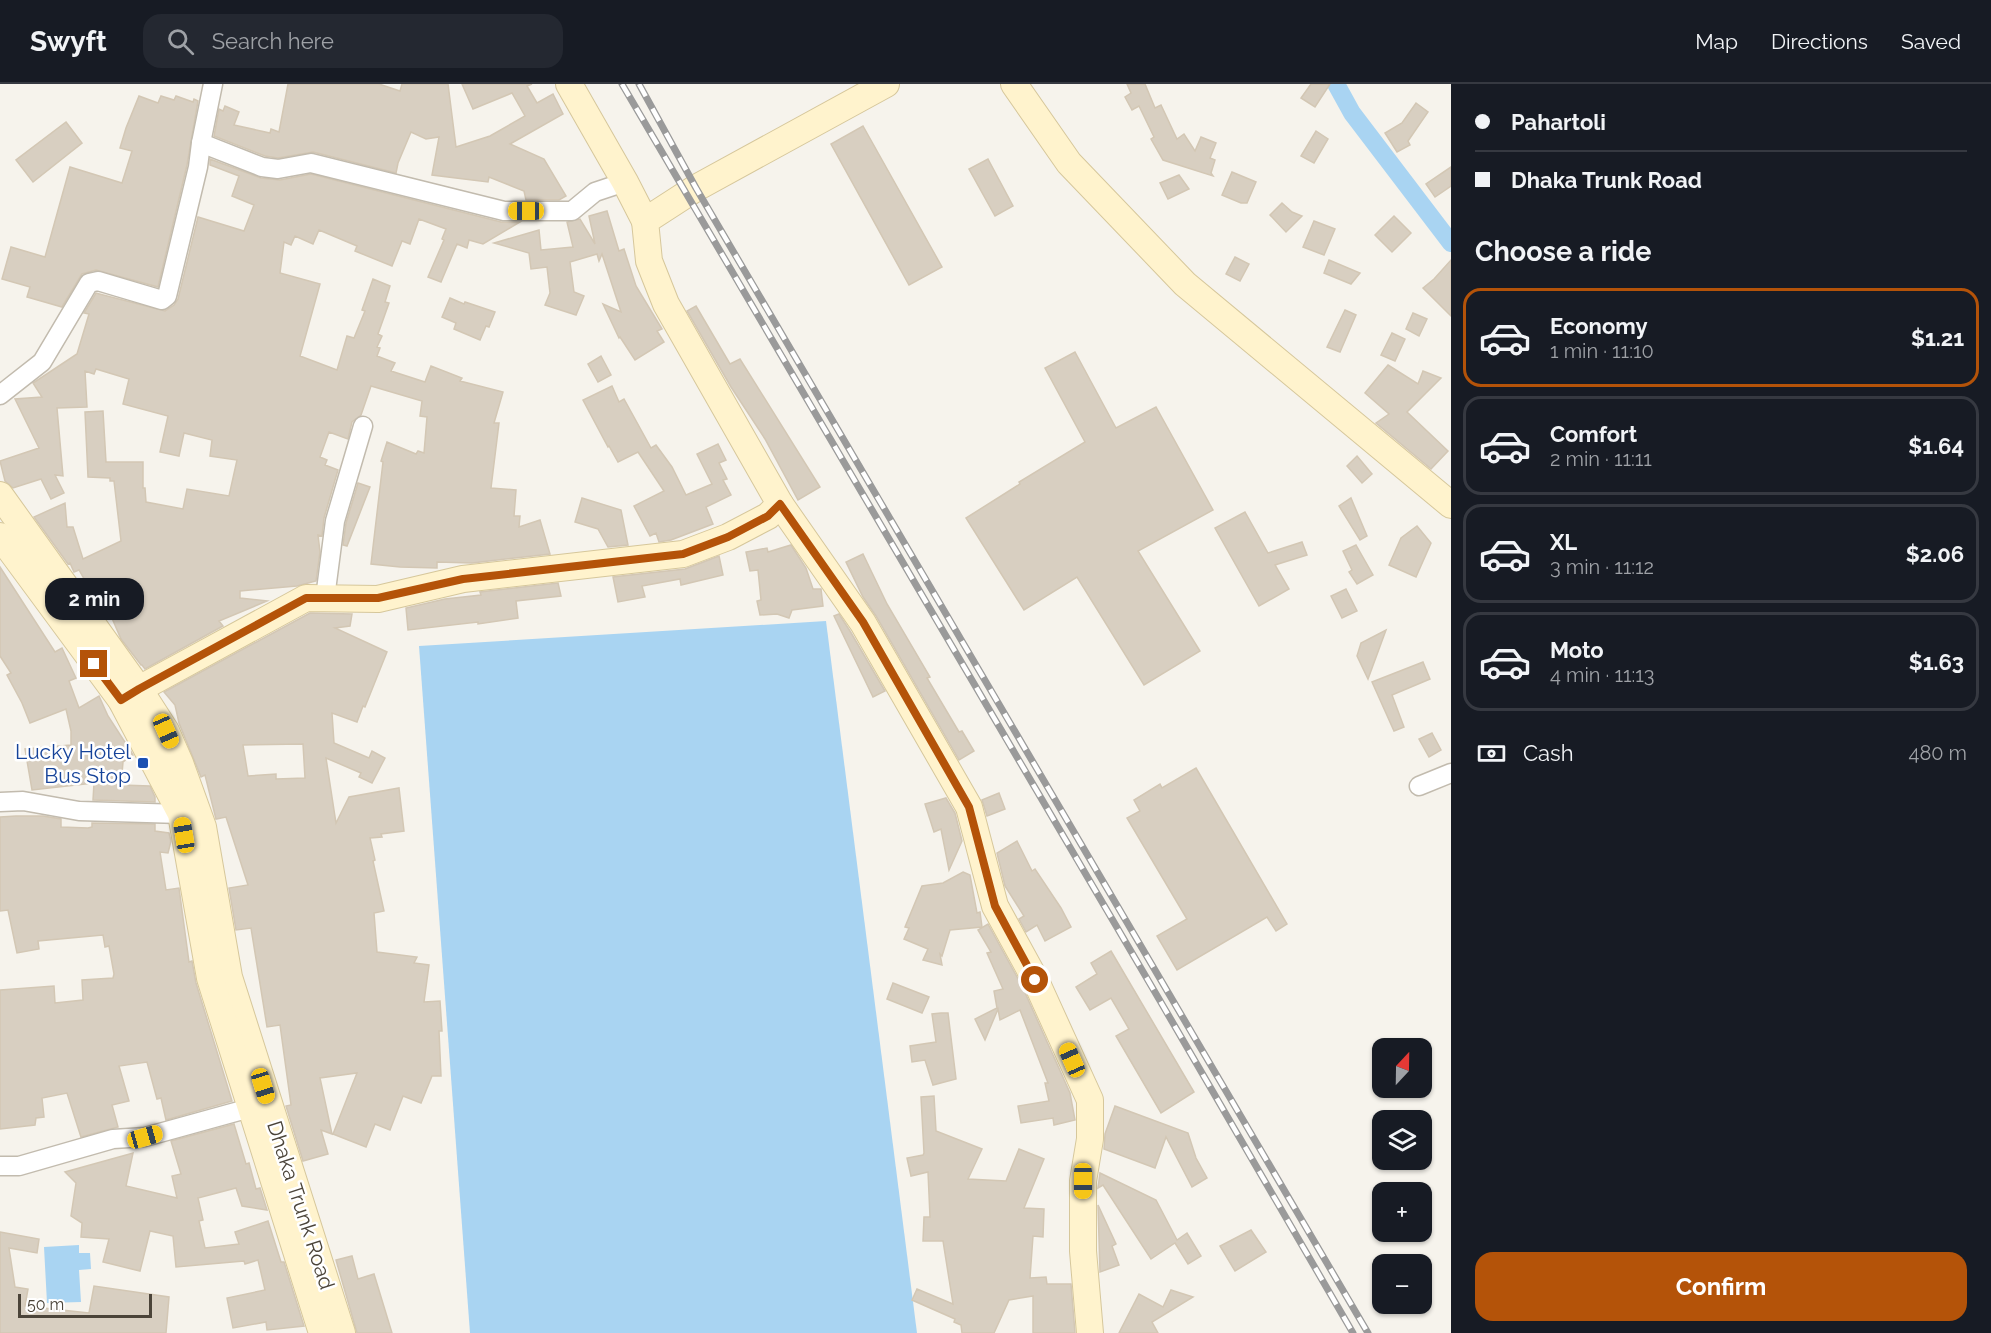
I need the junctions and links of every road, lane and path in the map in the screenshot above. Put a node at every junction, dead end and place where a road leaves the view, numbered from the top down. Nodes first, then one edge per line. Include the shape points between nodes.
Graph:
1 (213, 84) edge
2 (569, 84) edge
3 (886, 84) edge
4 (1014, 84) edge
5 (201, 143) junction
6 (625, 182) junction
7 (645, 221) junction
8 (0, 395) edge
9 (363, 426) dead end
10 (0, 495) edge
11 (780, 504) junction
12 (1451, 505) edge
13 (0, 536) edge
14 (325, 598) junction
15 (130, 695) junction
16 (1451, 773) edge
17 (1419, 786) dead end
18 (0, 802) edge
19 (181, 814) junction
20 (250, 1108) junction
21 (0, 1166) edge
22 (322, 1333) edge
23 (342, 1333) edge
24 (1090, 1333) edge

1 - 5 street
2 - 6 main road
3 - 7 main road via 696,188
4 - 12 main road via 1069,163 1185,284
5 - 6 street via 262,167 278,170 311,163 504,211 572,211 595,192
5 - 8 street via 167,296 162,300 98,282 89,283 42,362
6 - 7 main road
7 - 11 main road via 649,261 666,304
9 - 14 street via 335,521
10 - 15 main road, Dhaka Trunk Road
11 - 14 main road via 768,516 728,537 683,554 463,579 378,598
11 - 24 main road via 863,622 969,807 995,906 1035,980 1090,1100 1090,1139 1083,1181 1083,1251
13 - 15 main road, Dhaka Trunk Road
14 - 15 main road via 306,598
15 - 19 main road, Dhaka Trunk Road
15 - 23 main road, Dhaka Trunk Road via 166,731 203,827 230,976
16 - 17 street
18 - 19 street via 23,801 79,811
19 - 20 main road, Dhaka Trunk Road via 210,978
20 - 21 street via 145,1137 113,1139 19,1166
20 - 22 main road, Dhaka Trunk Road

